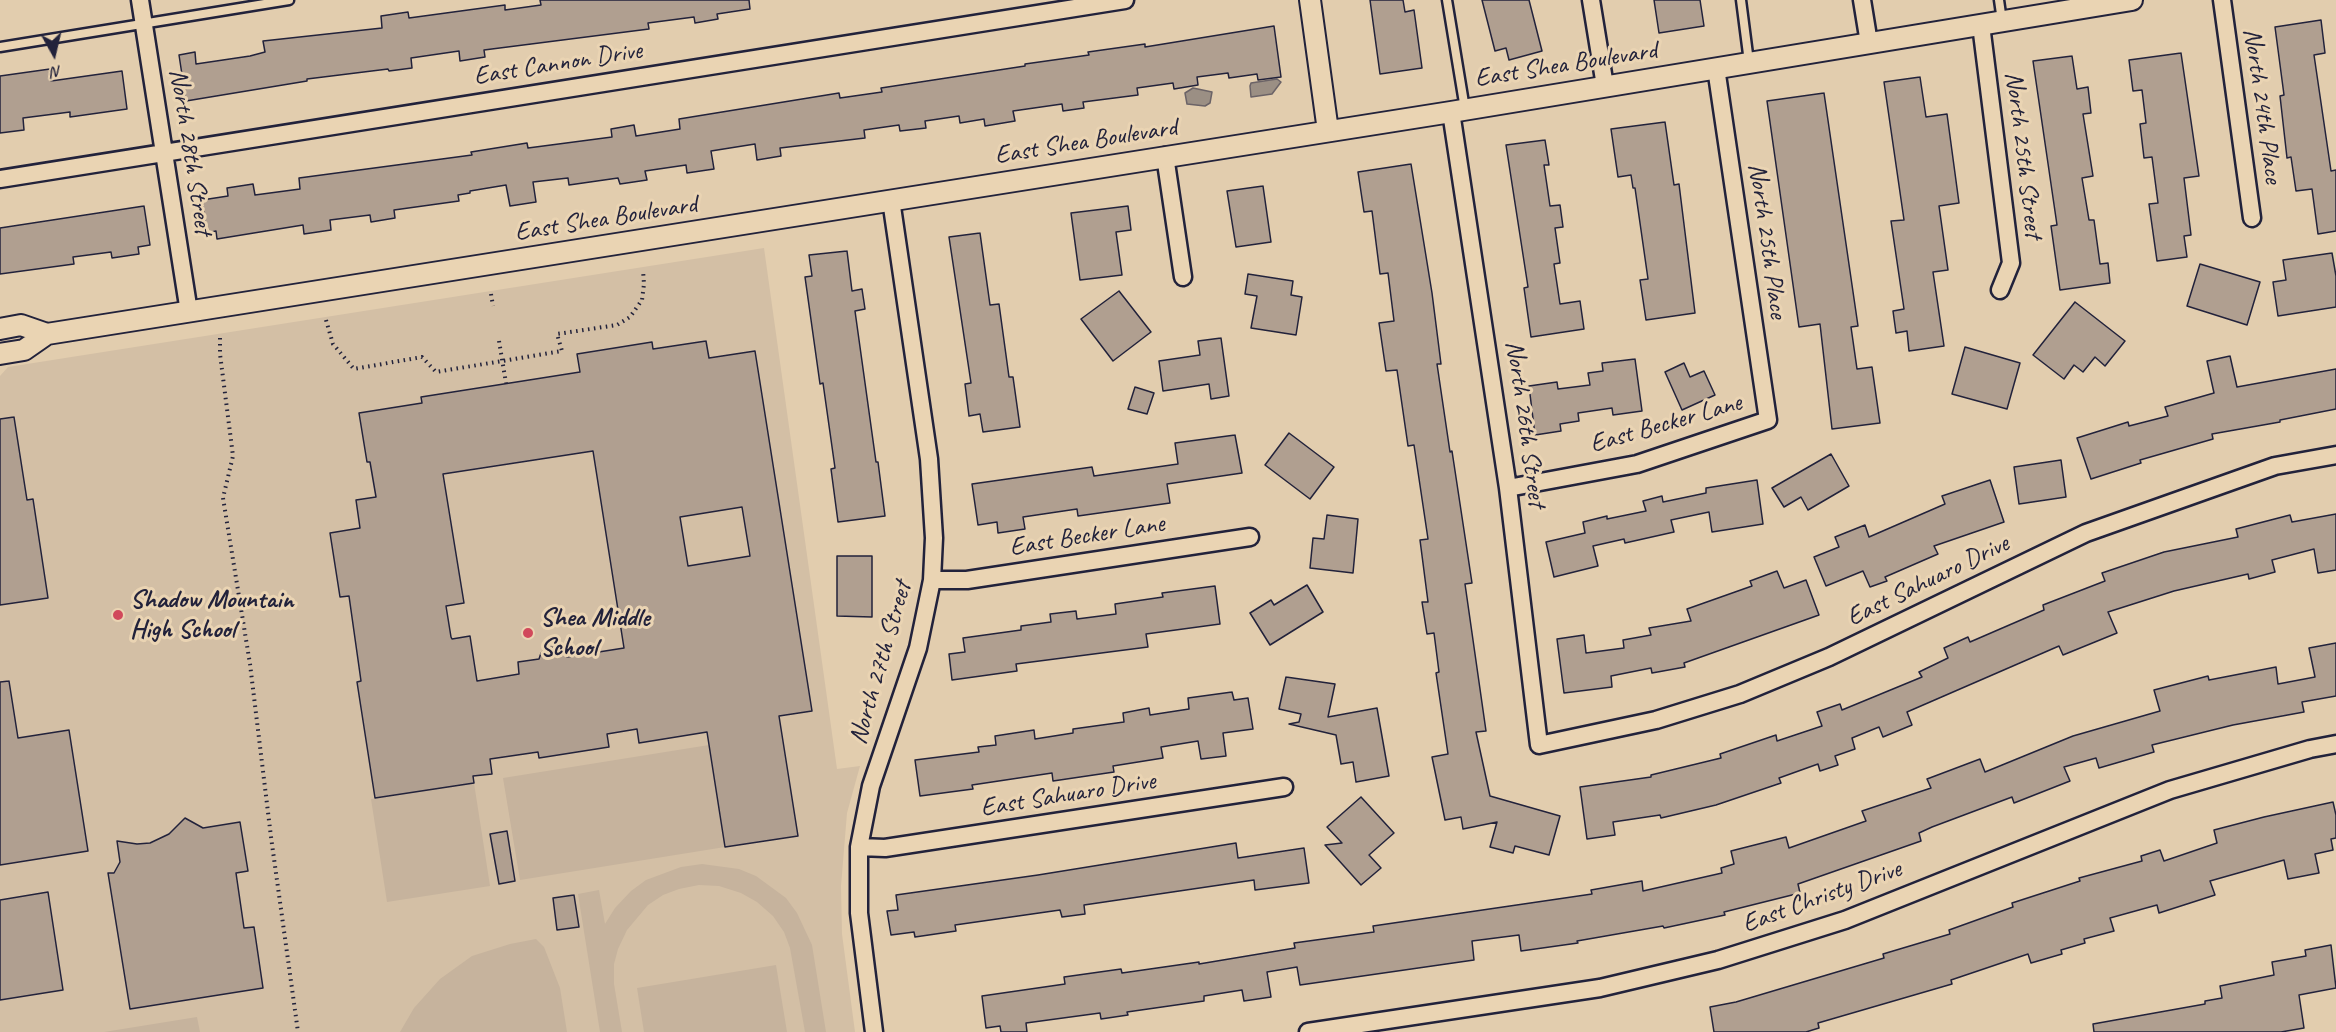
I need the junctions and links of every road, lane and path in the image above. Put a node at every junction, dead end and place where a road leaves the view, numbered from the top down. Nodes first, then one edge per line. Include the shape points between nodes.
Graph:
1 (140, 0) edge
2 (289, 0) edge
3 (1125, 0) edge
4 (1310, 0) edge
5 (1447, 0) edge
6 (1591, 0) edge
7 (1741, 0) edge
8 (1862, 0) edge
9 (1999, 0) edge
10 (2132, 0) edge
11 (2222, 0) edge
12 (2002, 21) junction
13 (144, 24) junction
14 (1981, 25) junction
15 (1869, 43) junction
16 (0, 47) edge
17 (1749, 63) junction
18 (1716, 68) junction
19 (1605, 86) junction
20 (1458, 111) junction
21 (1328, 131) junction
22 (165, 152) junction
23 (1165, 156) junction
24 (0, 178) edge
25 (891, 200) junction
26 (2252, 218) dead end
27 (643, 270) dead end
28 (1183, 277) dead end
29 (2000, 290) dead end
30 (491, 294) dead end
31 (493, 306) dead end
32 (189, 312) junction
33 (326, 320) dead end
34 (0, 328) edge
35 (47, 334) junction
36 (220, 338) dead end
37 (499, 341) dead end
38 (0, 354) edge
39 (502, 360) junction
40 (506, 384) dead end
41 (1768, 420) joint
42 (2336, 455) edge
43 (1508, 488) junction
44 (1250, 537) dead end
45 (932, 580) junction
46 (2336, 744) edge
47 (1539, 745) joint
48 (1284, 787) dead end
49 (859, 847) junction
50 (298, 1032) edge
51 (874, 1032) edge
52 (1308, 1032) edge

1 - 13 street, North 28th Street
2 - 13 lane
3 - 22 street, East Cannon Drive
4 - 21 street
5 - 20 lane
6 - 19 street
7 - 17 lane
8 - 15 street
9 - 12 lane
10 - 12 street, East Shea Boulevard
11 - 26 street, North 24th Place
12 - 14 street, East Shea Boulevard
13 - 16 lane
13 - 22 street, North 28th Street
14 - 15 street, East Shea Boulevard
14 - 29 street, North 25th Street via 2011,263
15 - 17 street, East Shea Boulevard
17 - 18 street, East Shea Boulevard
18 - 19 street, East Shea Boulevard
18 - 41 street, North 25th Place
19 - 20 street, East Shea Boulevard
20 - 21 street, East Shea Boulevard
20 - 43 street, North 26th Street
21 - 23 street, East Shea Boulevard
22 - 24 street, East Cannon Drive
22 - 32 street, North 28th Street
23 - 25 street, East Shea Boulevard
23 - 28 street
25 - 32 street, East Shea Boulevard
25 - 45 street, North 27th Street via 933,498
27 - 39 path via 642,300 630,317 617,325 557,334 562,351
30 - 31 path
32 - 35 street, East Shea Boulevard
33 - 39 path via 333,344 354,369 422,357 436,372
34 - 35 street, East Shea Boulevard via 21,326
35 - 38 street, East Shea Boulevard via 24,350
36 - 50 path via 233,456 223,498 250,664
37 - 39 path
39 - 40 path
41 - 43 street, East Becker Lane via 1637,464
42 - 47 street, East Sahuaro Drive via 2275,466 2086,533 1828,657 1740,694 1656,720
43 - 47 street, North 26th Street
44 - 45 street, East Becker Lane via 967,580
45 - 49 street, North 27th Street via 918,648 871,786
46 - 52 street, East Christy Drive via 2170,790 1845,920 1718,960 1600,988
48 - 49 street, East Sahuaro Drive via 885,848
49 - 51 street, North 27th Street via 859,913

